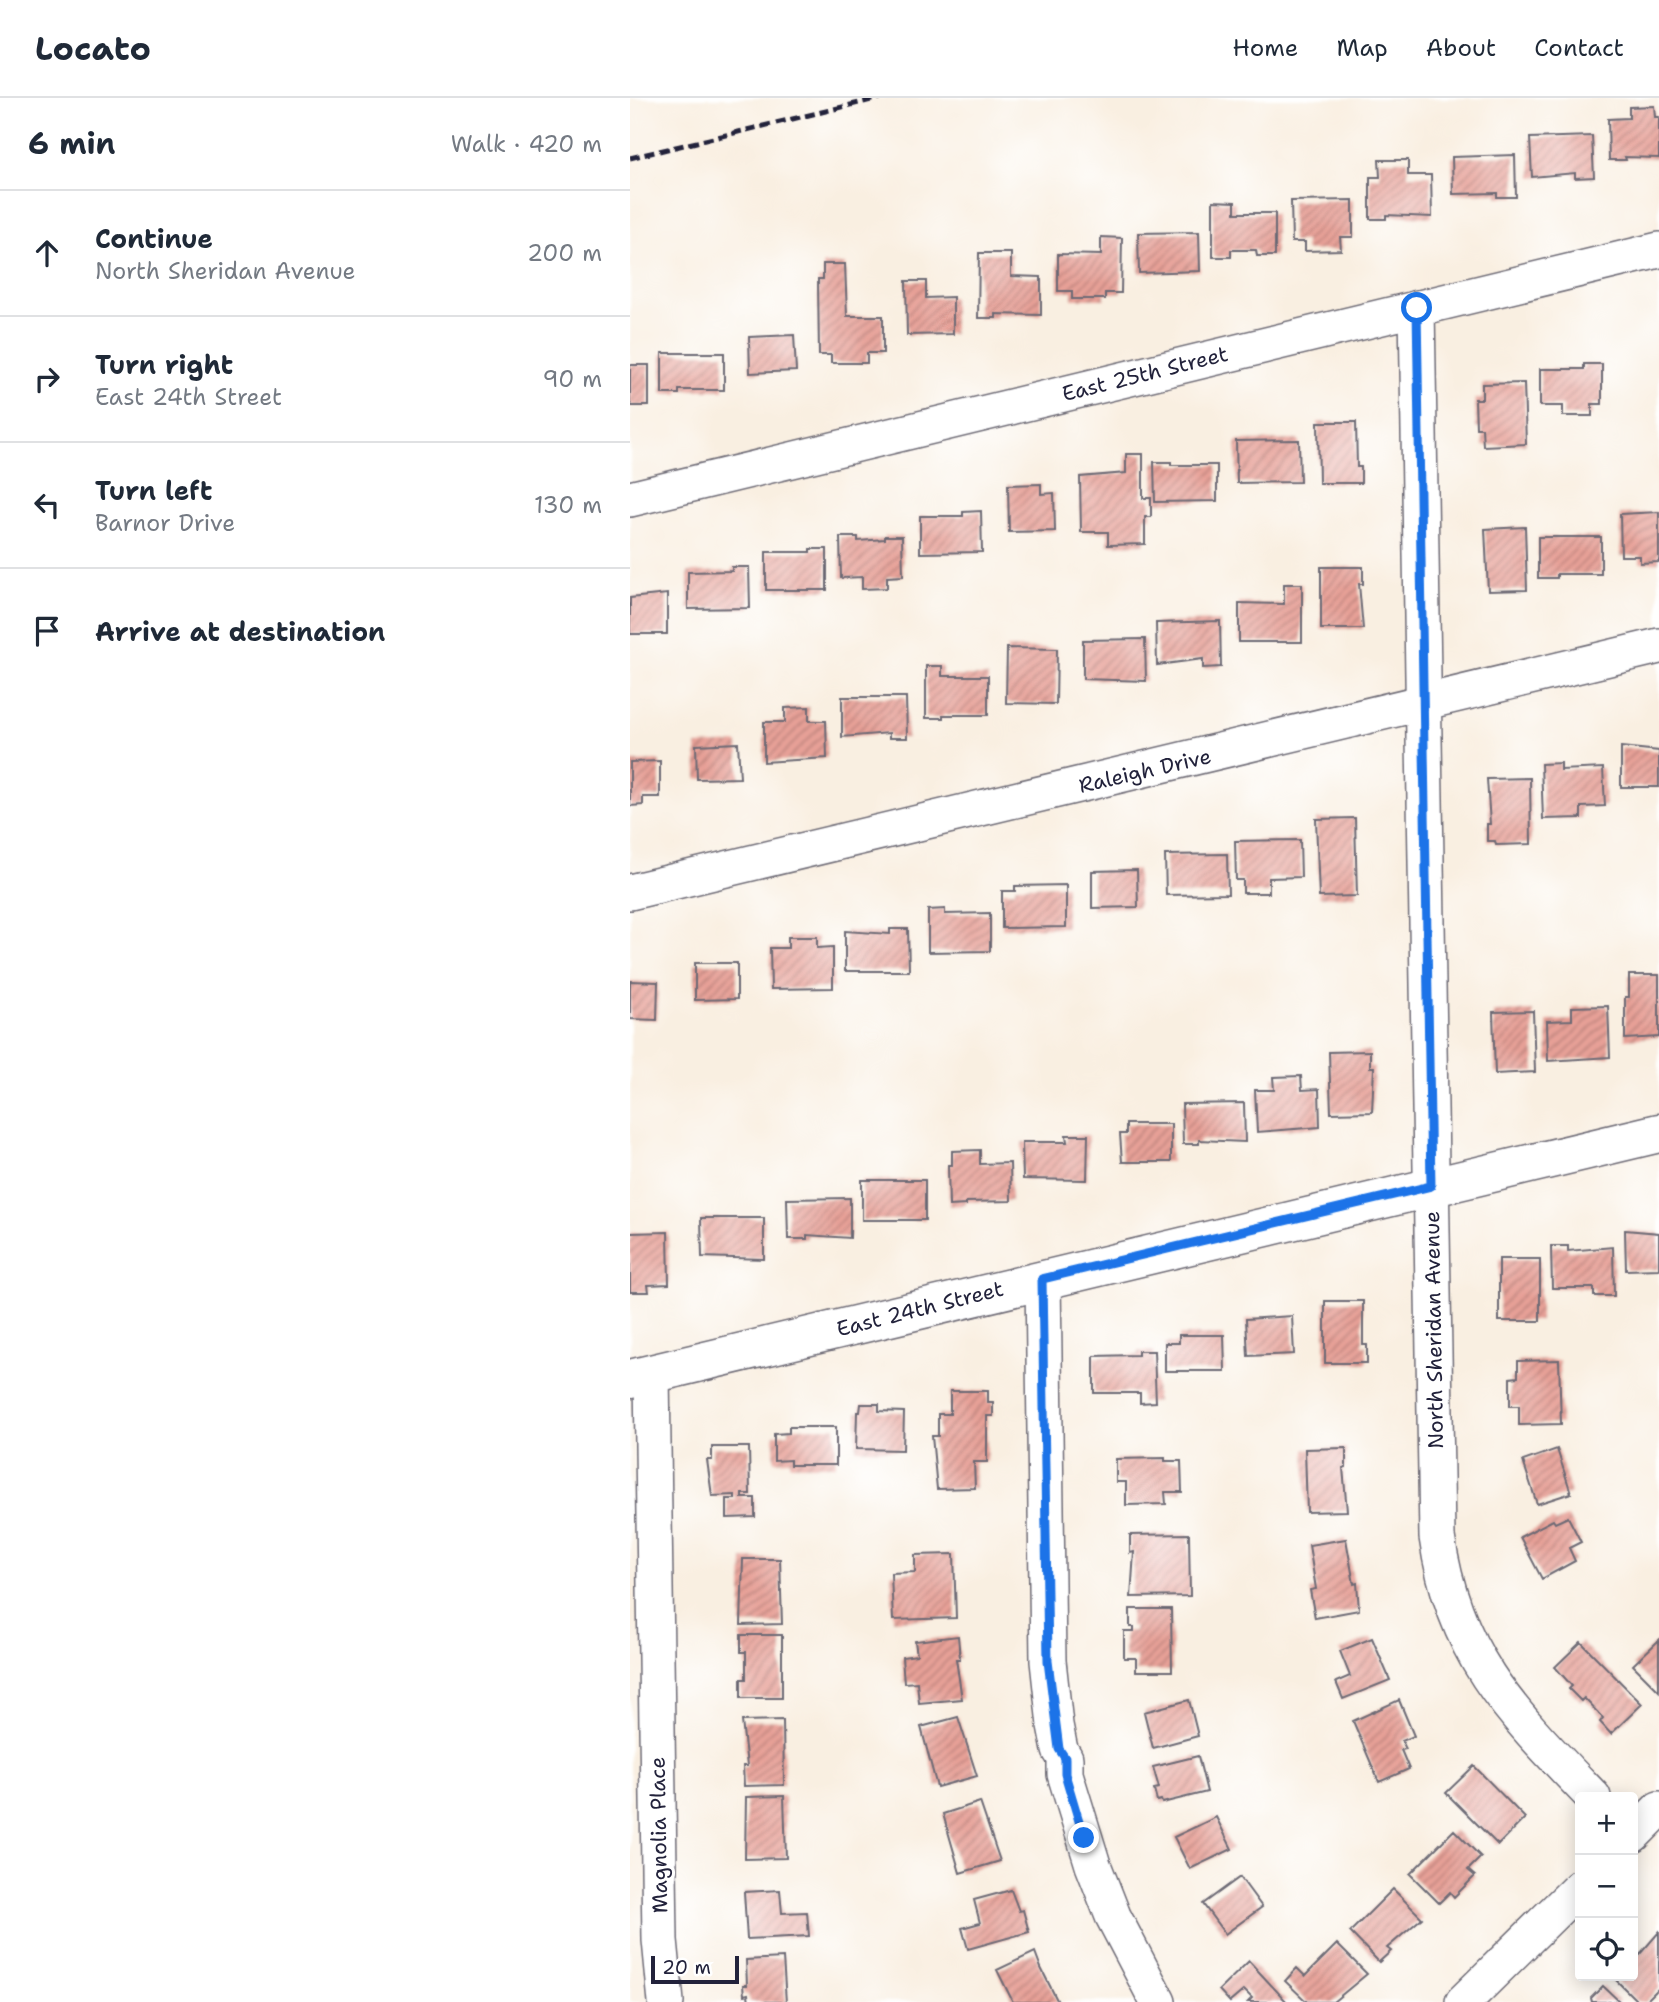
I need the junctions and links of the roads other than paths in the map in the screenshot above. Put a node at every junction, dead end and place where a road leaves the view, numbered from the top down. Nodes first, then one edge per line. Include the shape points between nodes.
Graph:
1 (1659, 250) edge
2 (1417, 308) junction
3 (630, 499) edge
4 (1659, 646) edge
5 (1423, 704) junction
6 (630, 892) edge
7 (1659, 1133) edge
8 (1431, 1186) junction
9 (1042, 1279) junction
10 (641, 1377) edge
11 (1588, 1792) edge
12 (1659, 1810) edge
13 (1638, 1830) edge
14 (1575, 1892) edge
15 (666, 2002) edge
16 (1158, 2002) edge
17 (1463, 2002) edge

1 - 2 street, East 25th Street
2 - 3 street, East 25th Street
2 - 5 street, North Sheridan Avenue
4 - 5 street, Raleigh Drive
5 - 6 street, Raleigh Drive
5 - 8 street, North Sheridan Avenue
7 - 8 street, East 24th Street
8 - 9 street, East 24th Street
8 - 11 street, North Sheridan Avenue via 1435,1508 1448,1592 1468,1646 1490,1681 1525,1726
9 - 10 street, East 24th Street
9 - 16 street via 1048,1661 1055,1725 1093,1865 1124,1940
10 - 15 street, Magnolia Place via 660,1940
12 - 13 street
14 - 17 street

